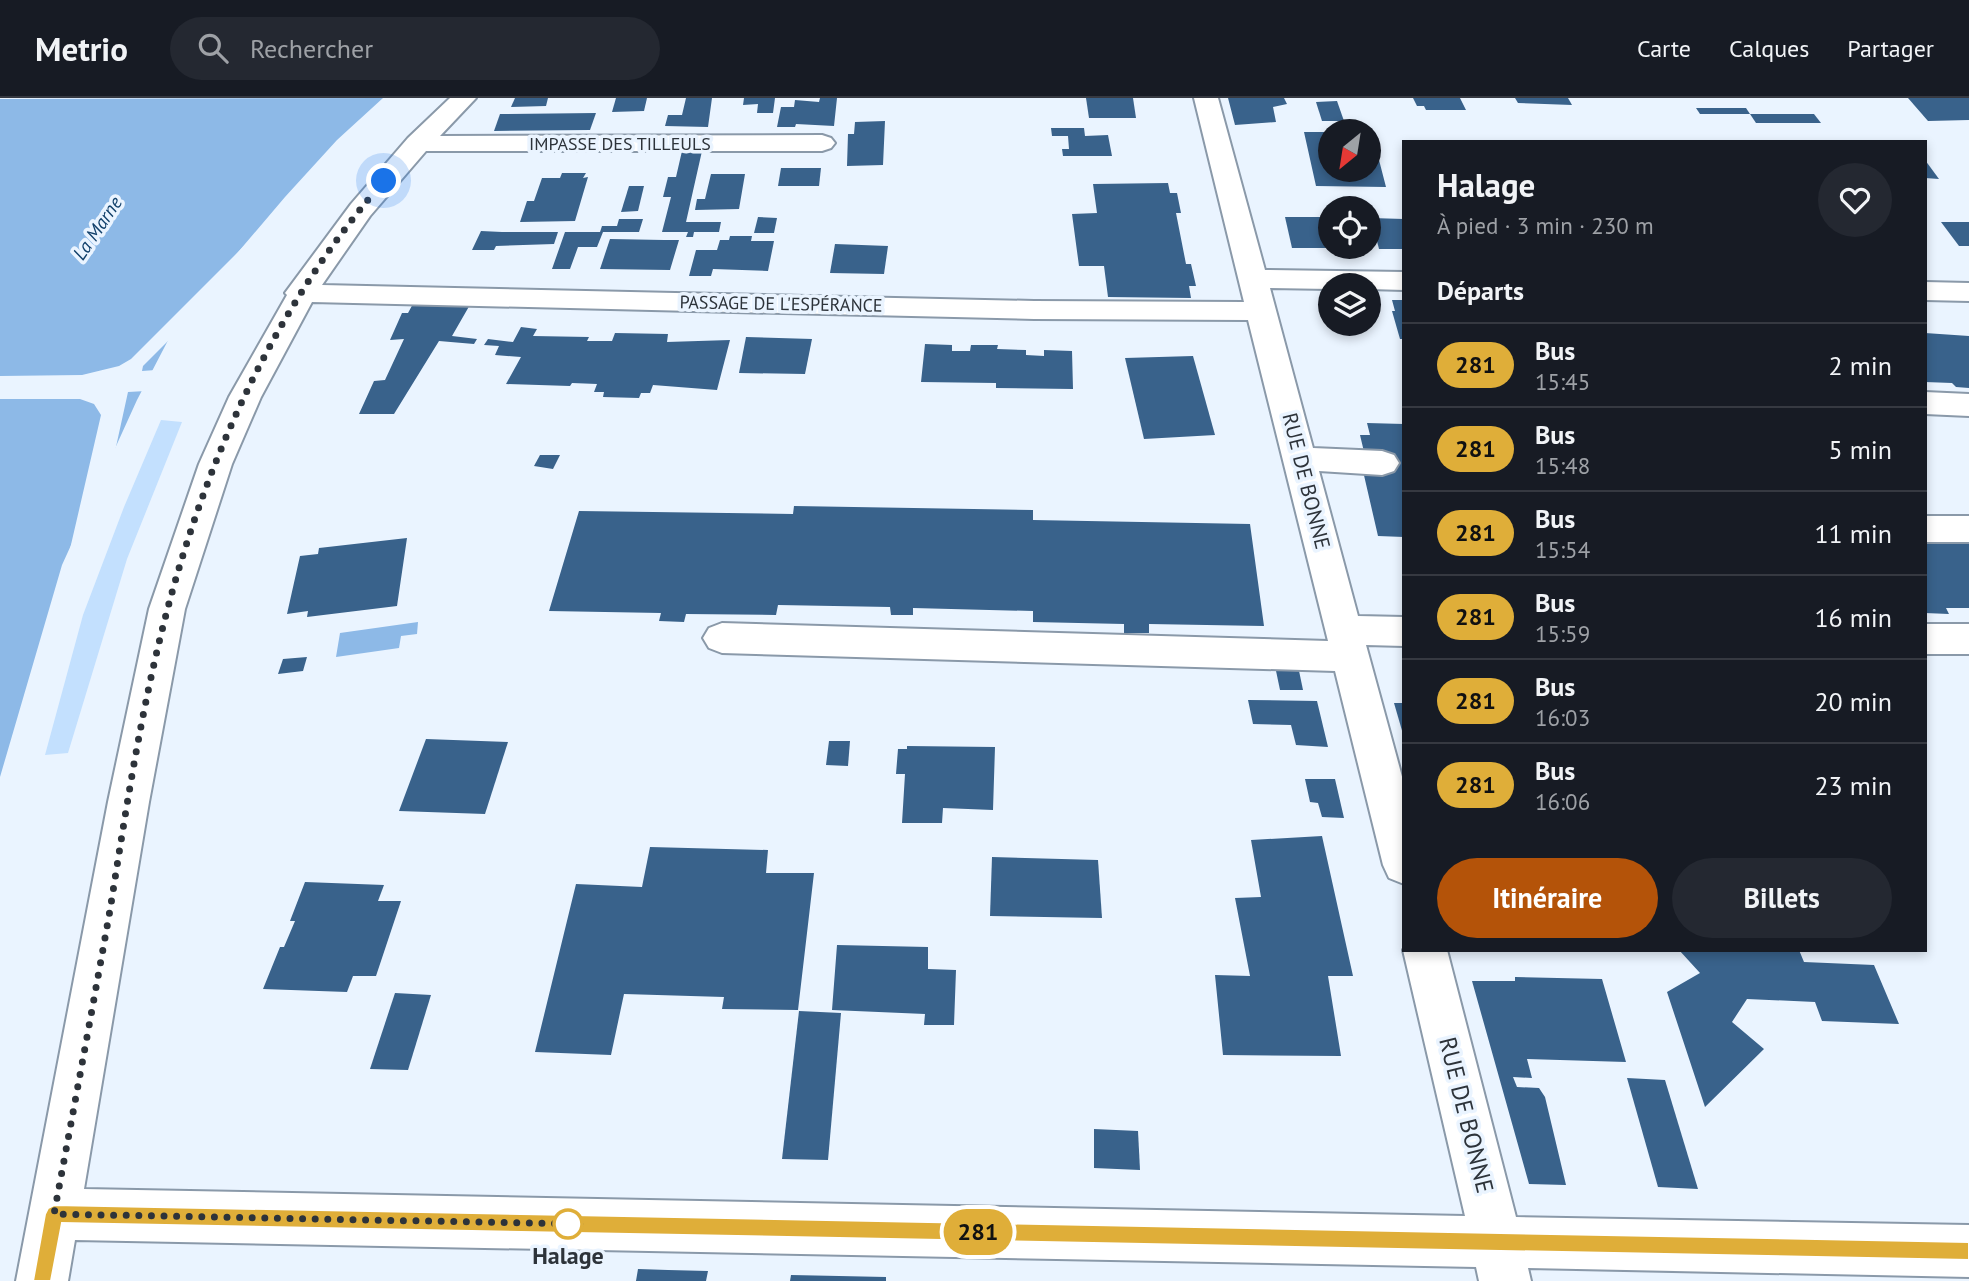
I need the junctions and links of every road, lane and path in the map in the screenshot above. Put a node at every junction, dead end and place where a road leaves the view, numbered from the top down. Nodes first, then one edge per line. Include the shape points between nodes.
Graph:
1 (464, 98) edge
2 (1206, 98) edge
3 (417, 143) junction
4 (822, 143) dead end
5 (1254, 279) junction
6 (1402, 281) edge
7 (1927, 291) edge
8 (1969, 292) edge
9 (300, 293) junction
10 (1262, 311) junction
11 (1927, 403) edge
12 (1969, 405) edge
13 (1301, 459) junction
14 (1382, 463) dead end
15 (1927, 529) edge
16 (1969, 529) edge
17 (1402, 632) edge
18 (722, 638) dead end
19 (1927, 639) edge
20 (1969, 639) edge
21 (1347, 643) junction
22 (1402, 857) edge
23 (1425, 952) edge
24 (54, 1214) junction
25 (1969, 1251) edge
26 (1500, 1262) edge
27 (42, 1281) edge

1 - 3 street
2 - 5 street, RUE DE BONNE
3 - 4 street, IMPASSE DES TILLEULS
3 - 9 street via 359,209
5 - 6 street
5 - 10 street, RUE DE BONNE
7 - 8 street
9 - 10 street, PASSAGE DE L'ESPÉRANCE
9 - 24 street via 266,352 209,477 167,612
10 - 13 street, RUE DE BONNE
11 - 12 street
13 - 14 street
13 - 21 street, RUE DE BONNE
15 - 16 street
17 - 21 street
18 - 21 street
19 - 20 street
21 - 22 street, RUE DE BONNE
23 - 26 street, RUE DE BONNE
24 - 26 street
24 - 27 street
25 - 26 street

